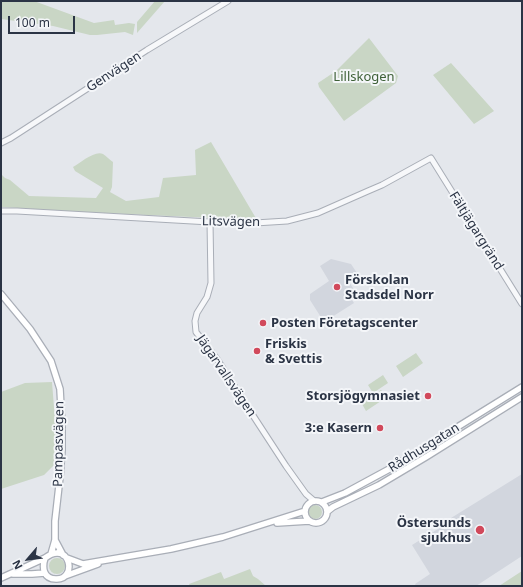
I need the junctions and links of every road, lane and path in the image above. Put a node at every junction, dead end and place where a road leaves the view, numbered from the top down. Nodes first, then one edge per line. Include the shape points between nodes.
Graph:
1 (228, 1) edge
2 (1, 143) edge
3 (430, 158) joint
4 (1, 210) edge
5 (210, 222) junction
6 (1, 294) edge
7 (522, 304) edge
8 (522, 387) edge
9 (522, 397) edge
10 (311, 502) junction
11 (322, 502) junction
12 (305, 511) junction
13 (328, 511) junction
14 (309, 521) junction
15 (265, 524) junction
16 (55, 540) junction
17 (51, 554) junction
18 (65, 556) junction
19 (46, 558) junction
20 (113, 559) junction
21 (45, 573) junction
22 (11, 574) junction
23 (65, 576) junction
24 (1, 578) edge

1 - 2 street, Genvägen
3 - 5 street, Litsvägen via 382,185 318,213 287,221
3 - 7 street, Fältjägargränd
4 - 5 street, Litsvägen
5 - 10 street, Jägarvallsvägen via 211,283 194,321 196,332 217,359
6 - 16 main road, Pampasvägen via 30,329 51,361 60,389 62,450
8 - 11 main road, Rådhusgatan via 393,467
9 - 13 main road, Rådhusgatan via 379,485
10 - 11 main road
10 - 12 main road
11 - 13 main road
12 - 14 main road
12 - 15 main road
13 - 14 main road via 326,518 321,522
14 - 15 main road
15 - 20 main road via 171,549
16 - 17 main road, Pampasvägen
16 - 18 main road, Pampasvägen
17 - 18 main road
17 - 19 main road
18 - 20 main road via 83,564
18 - 23 main road via 70,567
19 - 21 main road via 43,566
19 - 22 main road
20 - 23 main road
21 - 22 main road
21 - 23 main road via 55,579
22 - 24 main road

